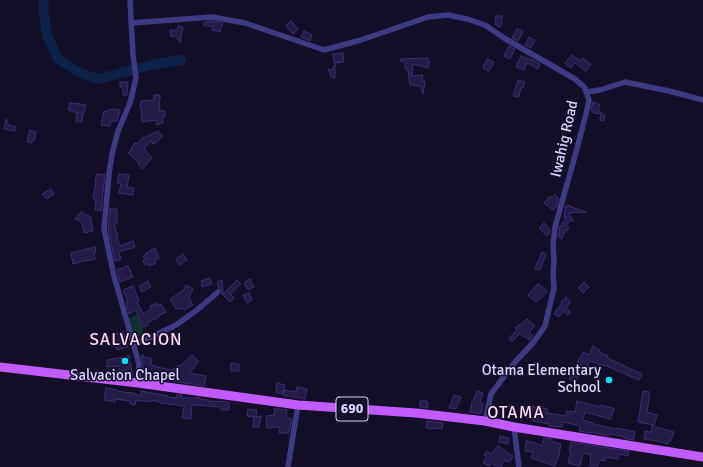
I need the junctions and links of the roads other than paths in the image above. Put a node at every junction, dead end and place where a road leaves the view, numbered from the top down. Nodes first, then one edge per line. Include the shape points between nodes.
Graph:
1 (130, 0) edge
2 (131, 23) junction
3 (586, 92) junction
4 (703, 100) edge
5 (218, 292) dead end
6 (134, 345) junction
7 (0, 367) edge
8 (138, 383) junction
9 (298, 405) junction
10 (485, 421) junction
11 (514, 427) junction
12 (703, 457) edge
13 (288, 467) edge
14 (519, 467) edge

1 - 2 street
2 - 3 street, Iwahig Road via 212,17 244,22 324,50 428,17 448,16 467,19 485,26 575,79
2 - 6 street via 136,78 112,154 104,229 114,276
3 - 4 street via 625,82
3 - 10 street, Iwahig Road via 589,100 587,110 555,227 554,288 545,326 491,394
5 - 6 street via 176,325
6 - 8 street
7 - 8 main road, 690
8 - 9 main road, 690
9 - 10 main road, 690
9 - 13 street
10 - 11 main road, 690
11 - 12 main road, 690
11 - 14 street

